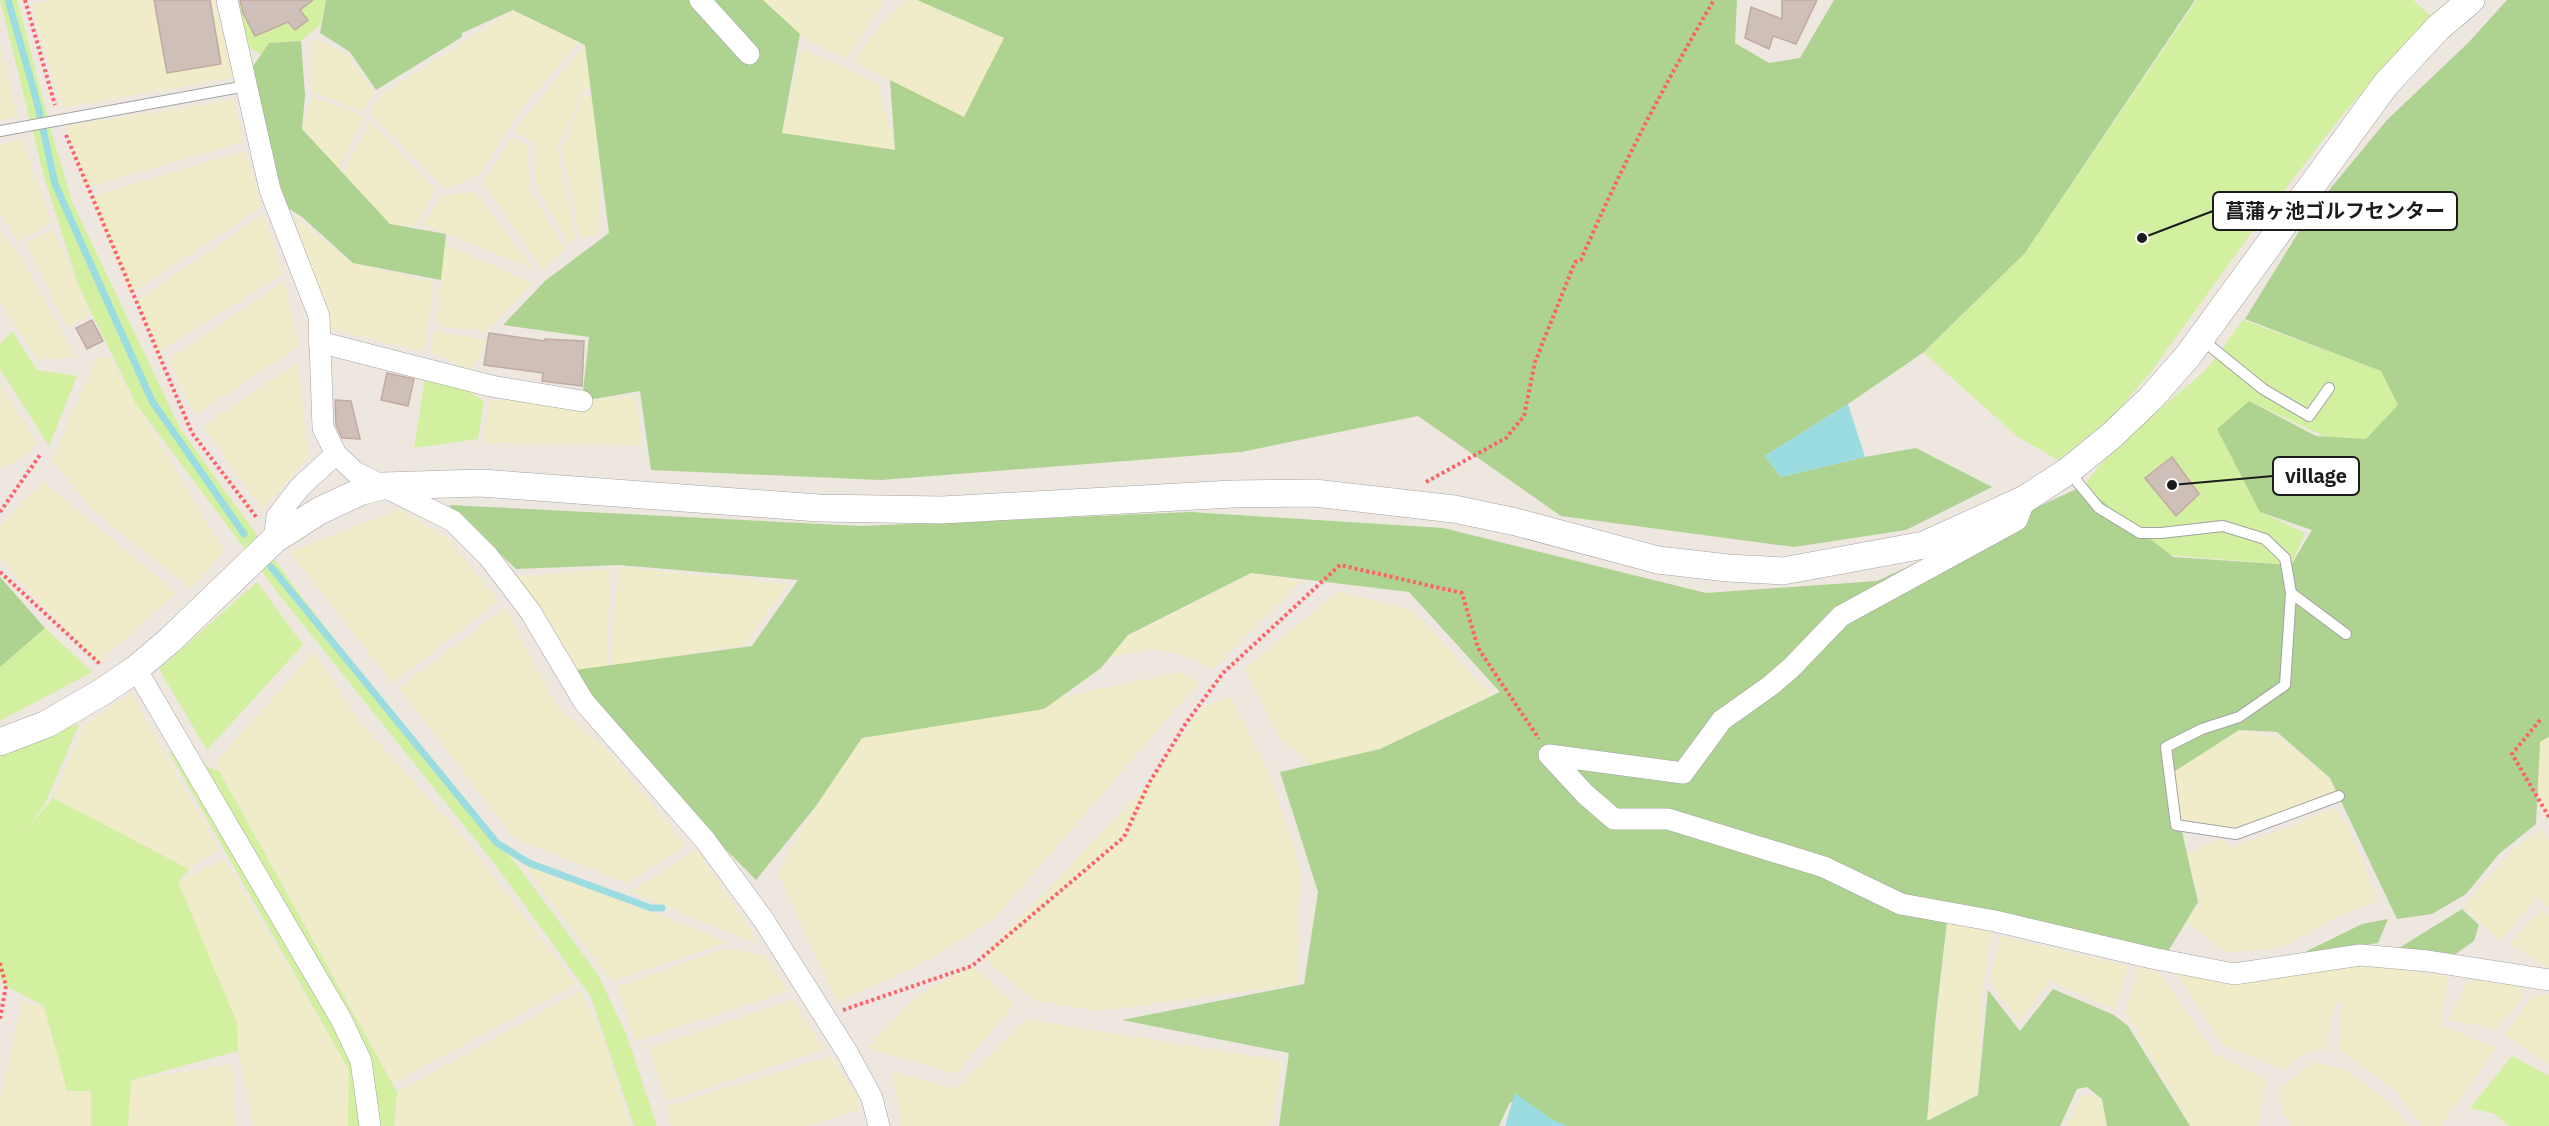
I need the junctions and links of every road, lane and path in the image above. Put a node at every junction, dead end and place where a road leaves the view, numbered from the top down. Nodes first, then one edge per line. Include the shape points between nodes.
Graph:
1 (25, 0) edge
2 (227, 0) edge
3 (700, 0) edge
4 (1714, 0) edge
5 (2472, 0) edge
6 (749, 54) dead end
7 (246, 86) junction
8 (59, 120) junction
9 (0, 131) edge
10 (2200, 338) junction
11 (320, 342) junction
12 (2329, 388) dead end
13 (582, 401) dead end
14 (336, 454) junction
15 (40, 455) dead end
16 (2068, 471) junction
17 (383, 486) junction
18 (2025, 499) junction
19 (1392, 500) junction
20 (0, 512) edge
21 (274, 540) junction
22 (0, 572) edge
23 (2291, 592) junction
24 (2346, 634) dead end
25 (127, 675) junction
26 (2540, 720) dead end
27 (0, 742) edge
28 (1549, 755) junction
29 (2339, 796) dead end
30 (2549, 817) edge
31 (0, 963) edge
32 (2549, 980) edge
33 (825, 1017) junction
34 (0, 1019) edge
35 (370, 1126) edge
36 (879, 1126) edge

1 - 8 path
2 - 7 street
3 - 6 street
4 - 19 path via 1679,60 1581,260 1575,262 1535,362 1524,416 1506,438
5 - 10 street via 2438,28 2386,84
7 - 8 lane
7 - 11 street via 270,190 319,316
8 - 9 lane
8 - 21 path via 192,433
10 - 12 lane via 2263,389 2309,416
10 - 16 street via 2151,398
11 - 13 street via 491,386
11 - 14 street via 323,428
14 - 17 street via 355,472
14 - 21 street via 300,487 277,517
15 - 20 path
16 - 18 street
16 - 23 lane via 2099,508 2140,532 2223,526 2265,539 2285,558
17 - 19 street via 492,484 819,508 942,510 1232,494 1314,493
17 - 21 street via 319,511
17 - 33 street via 453,521 488,556 530,610 584,702 705,840 763,919
18 - 19 street via 1924,545 1783,571 1658,560 1516,522
18 - 28 street via 2017,520 1841,616 1784,674 1722,720 1683,773
21 - 25 street
22 - 25 path
23 - 24 lane
23 - 29 lane via 2285,685 2239,717 2166,747 2176,825 2236,834
25 - 27 street via 47,724
25 - 35 street via 341,1019 360,1061
26 - 30 path via 2512,754
28 - 32 street via 1614,819 1668,819 1824,867 1901,904 2234,974 2360,955
28 - 33 path via 1478,648 1462,593 1340,565 1223,673 1155,773 1124,837 972,966
31 - 34 path via 6,986
33 - 36 street via 872,1098

